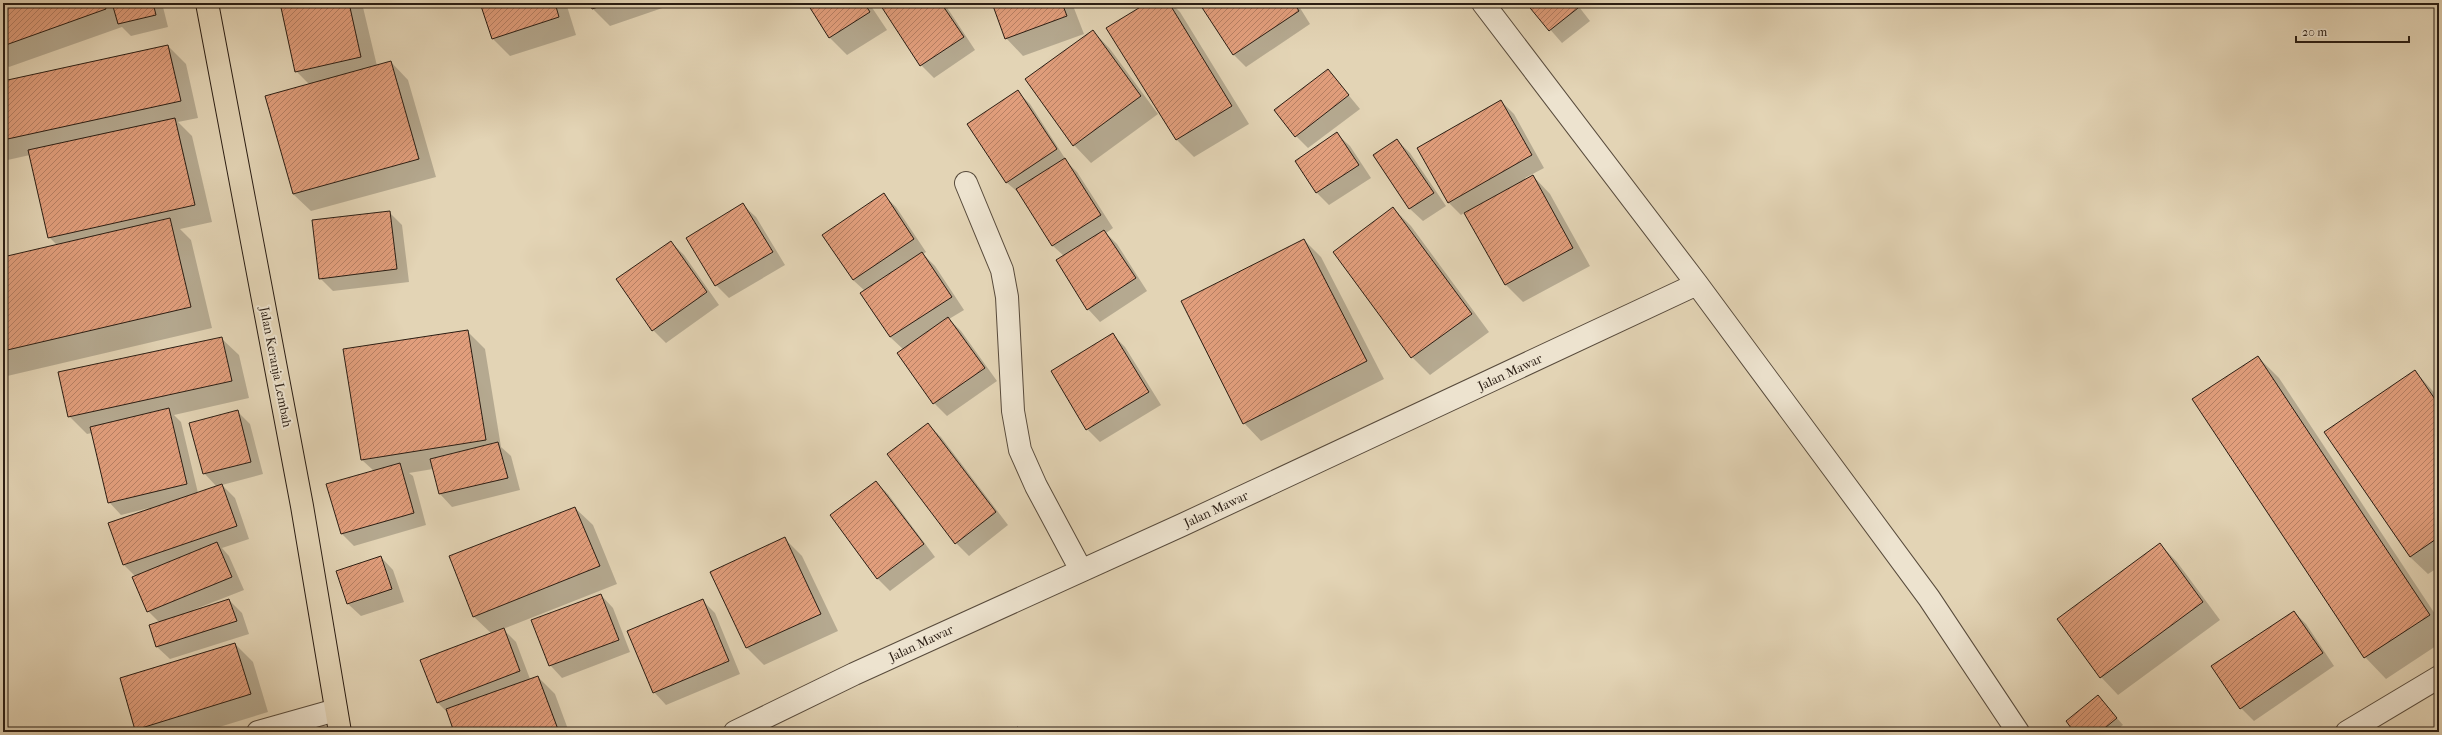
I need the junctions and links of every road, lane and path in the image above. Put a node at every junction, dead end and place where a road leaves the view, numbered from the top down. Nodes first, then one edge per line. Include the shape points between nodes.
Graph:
1 (207, 3) edge
2 (1483, 3) edge
3 (966, 183) dead end
4 (1697, 284) junction
5 (1081, 570) junction
6 (2439, 677) edge
7 (336, 710) junction
8 (258, 732) edge
9 (340, 732) edge
10 (735, 732) edge
11 (2018, 732) edge
12 (2347, 732) edge

1 - 7 main road, Jalan Keranja Lembah via 302,506
2 - 4 street
3 - 5 street via 1002,270 1007,297 1013,411 1020,450 1036,486
4 - 5 street, Jalan Mawar
4 - 11 street via 1929,598
5 - 10 street, Jalan Mawar via 854,674
6 - 12 street
7 - 8 street
7 - 9 main road, Jalan Keranja Lembah

